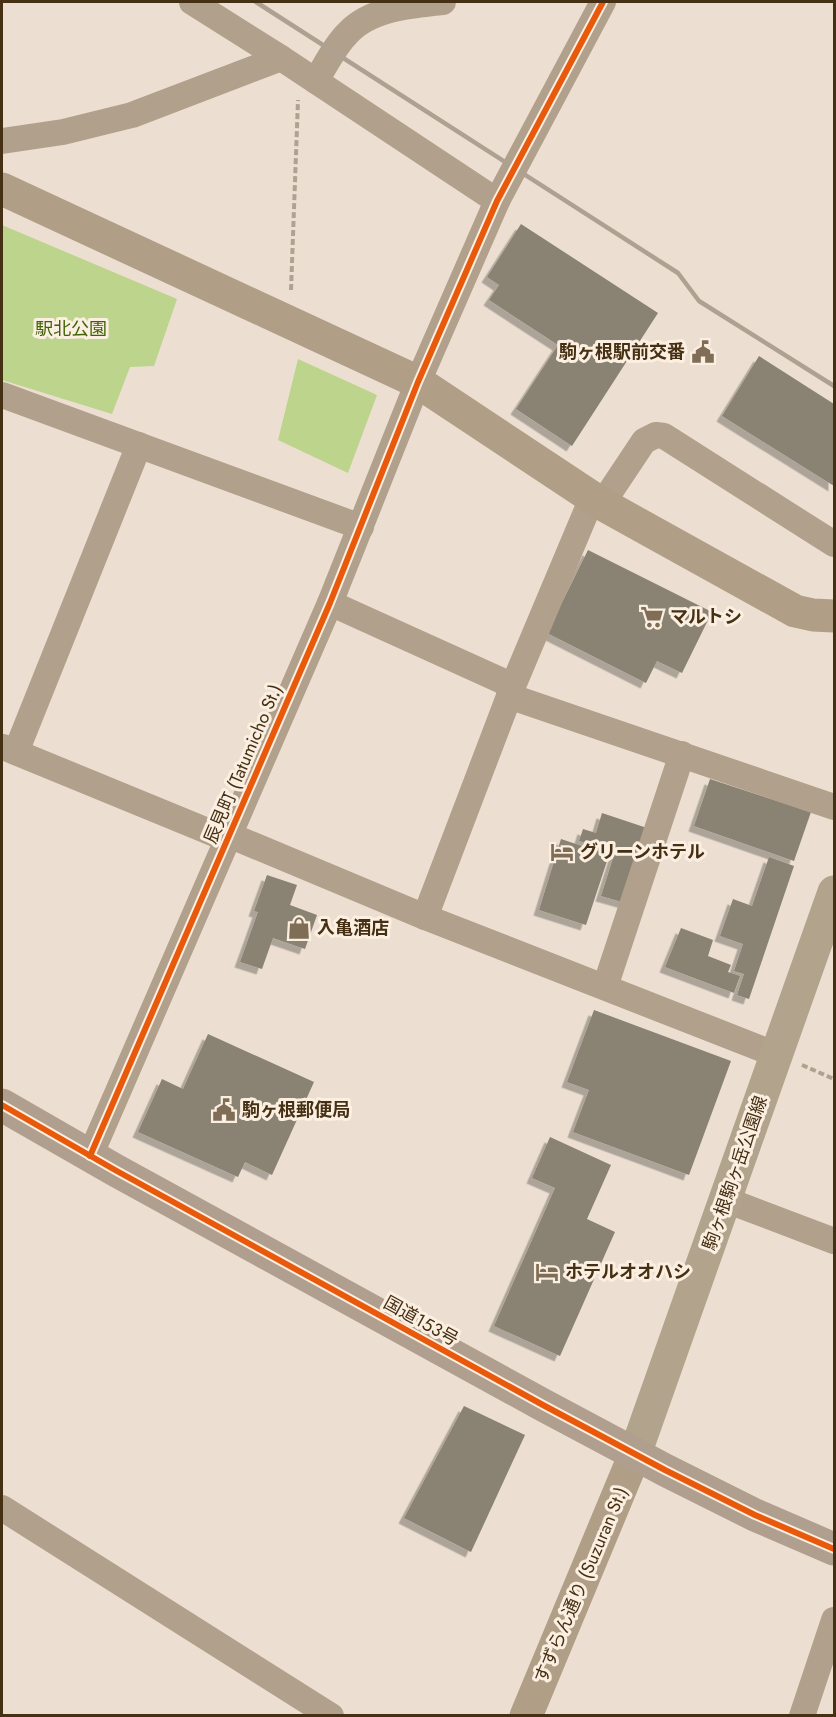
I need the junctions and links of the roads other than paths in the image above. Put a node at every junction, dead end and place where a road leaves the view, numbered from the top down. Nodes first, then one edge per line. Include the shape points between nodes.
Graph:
1 (192, 2) edge
2 (443, 2) edge
3 (599, 2) edge
4 (365, 10) edge
5 (299, 70) junction
6 (2, 141) edge
7 (2, 189) edge
8 (497, 201) junction
9 (418, 382) junction
10 (2, 395) edge
11 (139, 446) junction
12 (597, 501) junction
13 (361, 527) junction
14 (834, 544) edge
15 (330, 603) junction
16 (834, 616) edge
17 (511, 691) junction
18 (9, 749) edge
19 (682, 754) junction
20 (834, 807) edge
21 (228, 837) junction
22 (834, 892) edge
23 (425, 917) junction
24 (605, 987) junction
25 (777, 1055) junction
26 (2, 1105) edge
27 (90, 1156) junction
28 (726, 1200) junction
29 (834, 1241) edge
30 (635, 1454) junction
31 (2, 1508) edge
32 (834, 1549) edge
33 (834, 1620) edge
34 (331, 1716) edge
35 (526, 1716) edge
36 (802, 1716) edge

1 - 5 street
2 - 4 street
3 - 8 street, 辰見町 (Tatumicho St.)
4 - 5 street via 346,34
5 - 6 street via 132,116
5 - 8 street
7 - 9 street
8 - 9 street, 辰見町 (Tatumicho St.)
9 - 12 street
9 - 13 street, 辰見町 (Tatumicho St.)
10 - 11 street
11 - 13 street
11 - 18 street
12 - 14 street via 644,441 664,436
12 - 16 street via 795,611
12 - 17 street
13 - 15 street, 辰見町 (Tatumicho St.)
15 - 17 street
15 - 21 street, 辰見町 (Tatumicho St.)
17 - 19 street
17 - 23 street
18 - 21 street
19 - 20 street
19 - 24 street
21 - 23 street
21 - 27 street, 辰見町 (Tatumicho St.)
22 - 25 main road, 駒ヶ根駒ヶ岳公園線
23 - 24 street
24 - 25 street
25 - 28 main road, 駒ヶ根駒ヶ岳公園線
26 - 27 highway, 国道153号
27 - 30 highway, 国道153号
28 - 29 street
28 - 30 main road, 駒ヶ根駒ヶ岳公園線
30 - 32 highway, 国道153号 via 755,1515
30 - 35 street, すずらん通り (Suzuran St.)
31 - 34 street
33 - 36 street

